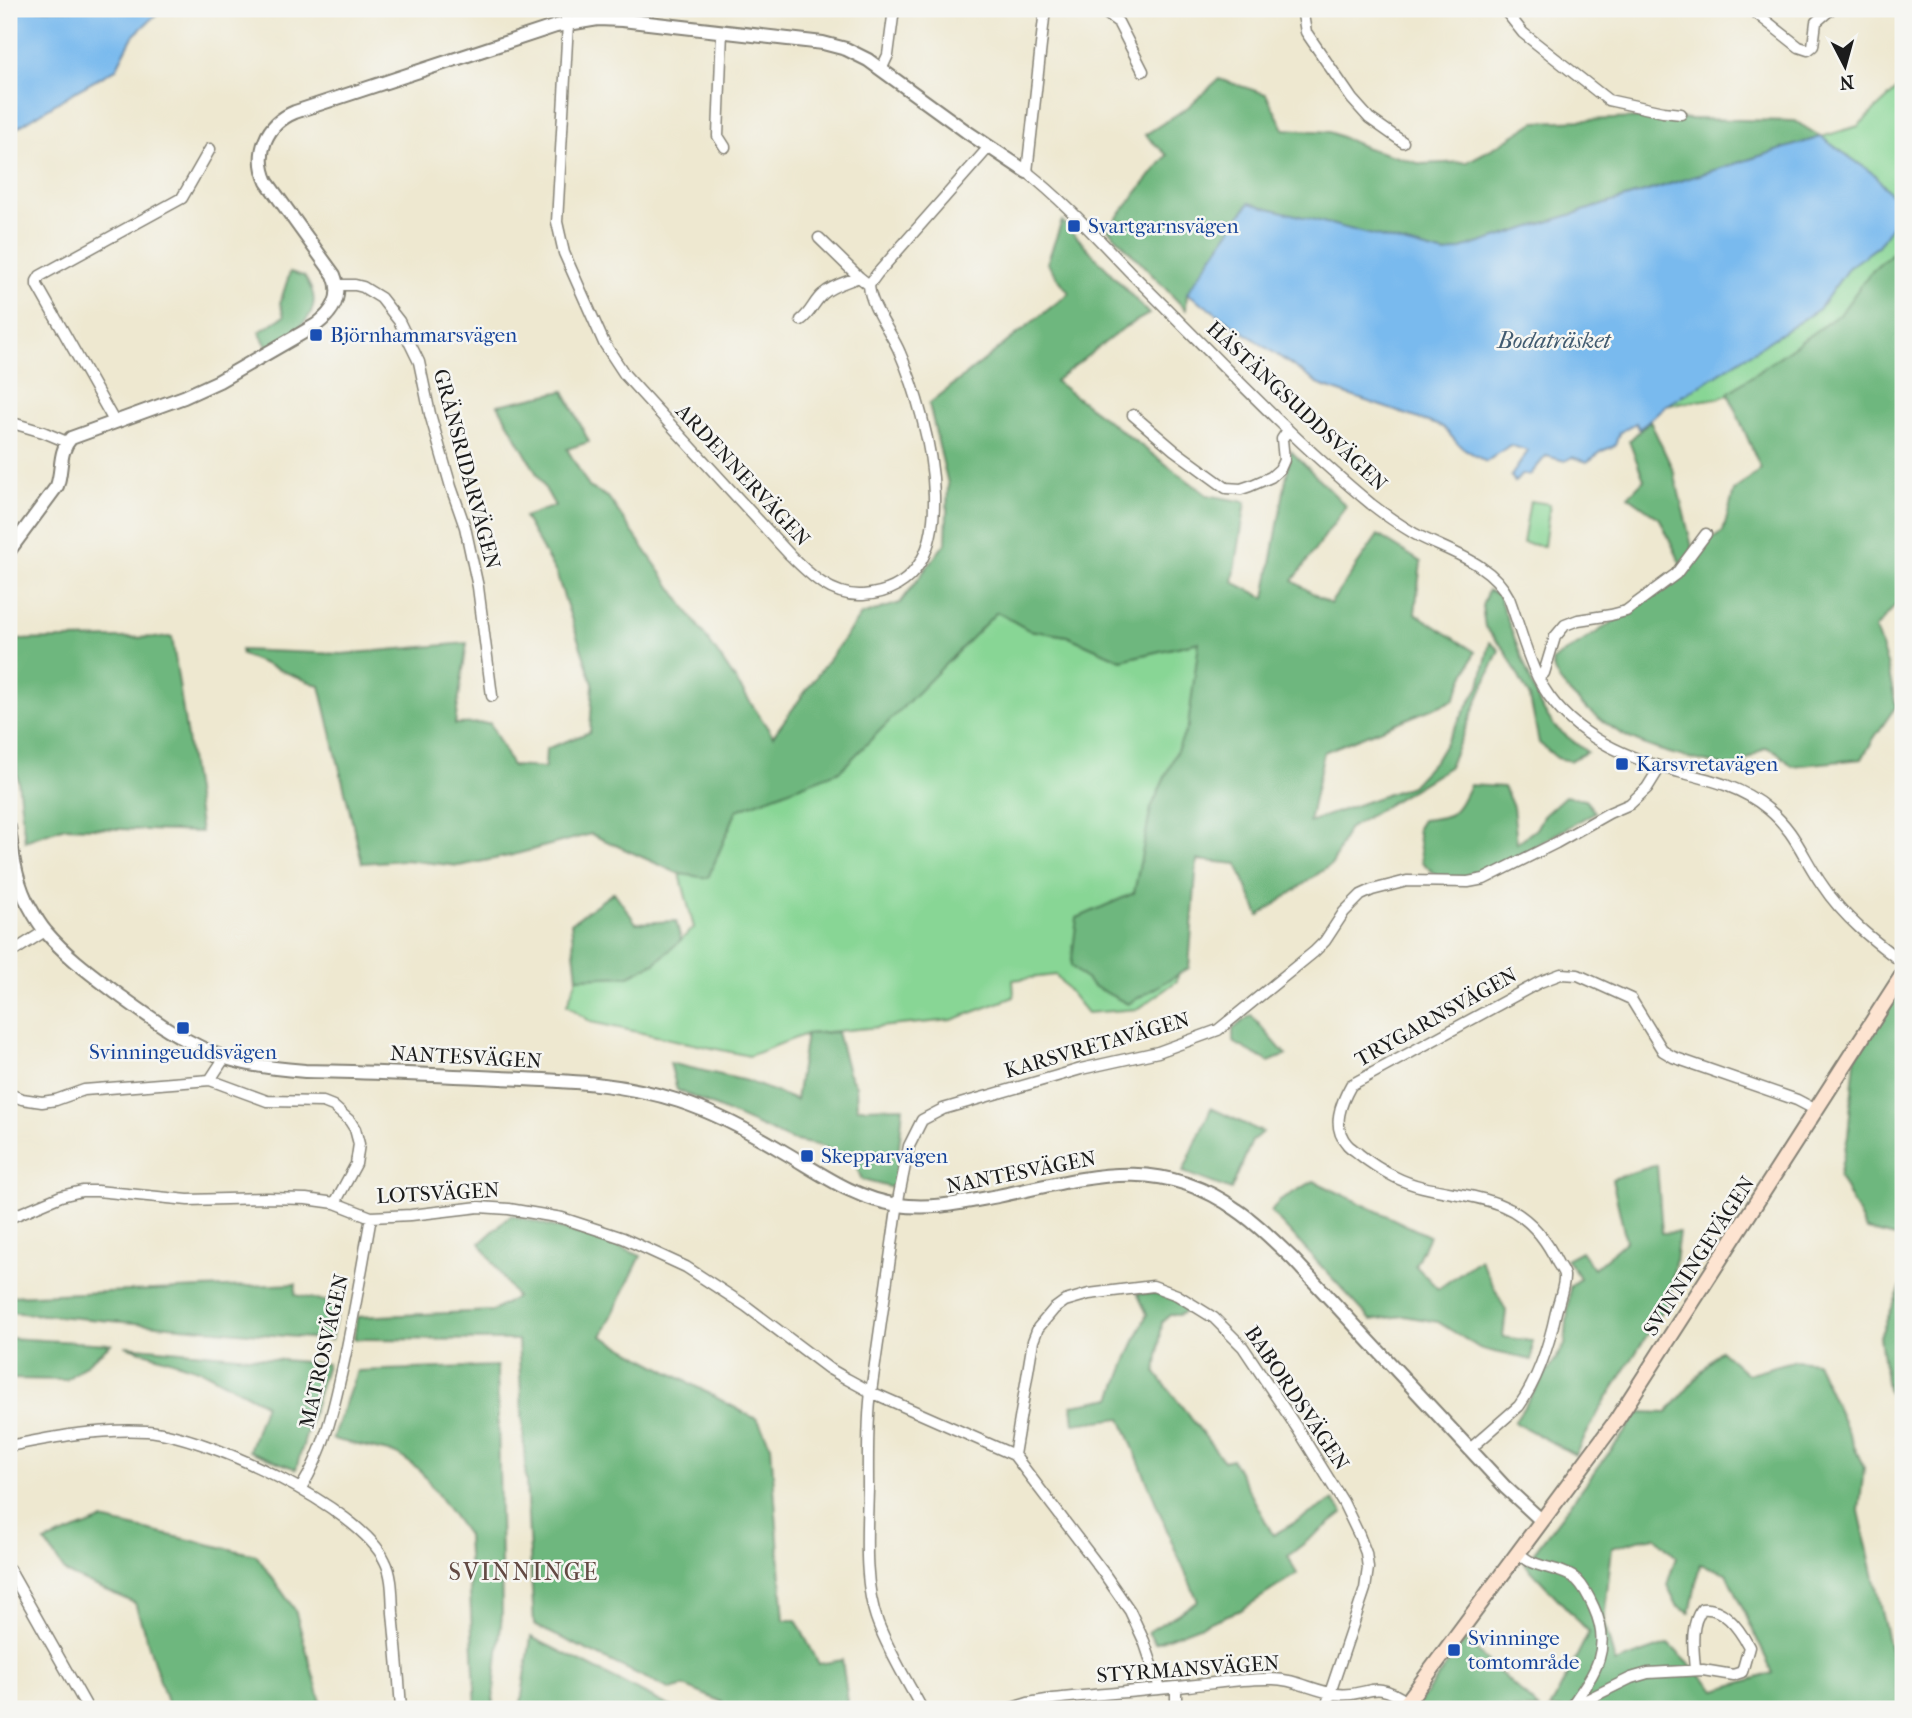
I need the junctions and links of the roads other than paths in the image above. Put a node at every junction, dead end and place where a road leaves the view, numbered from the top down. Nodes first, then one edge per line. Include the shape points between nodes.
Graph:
1 (563, 9) edge
2 (894, 9) edge
3 (1045, 9) edge
4 (1100, 9) edge
5 (1302, 9) edge
6 (1504, 9) edge
7 (1751, 9) edge
8 (1831, 9) edge
9 (569, 23) junction
10 (722, 31) junction
11 (881, 70) junction
12 (1143, 71) dead end
13 (1681, 114) dead end
14 (1403, 142) dead end
15 (724, 147) dead end
16 (989, 147) junction
17 (210, 149) dead end
18 (1027, 172) junction
19 (819, 237) dead end
20 (859, 277) junction
21 (337, 285) junction
22 (869, 285) junction
23 (801, 320) dead end
24 (1133, 415) dead end
25 (114, 421) junction
26 (9, 422) edge
27 (1288, 430) junction
28 (67, 442) junction
29 (1706, 534) dead end
30 (9, 551) edge
31 (1538, 677) junction
32 (492, 696) dead end
33 (1660, 767) junction
34 (9, 827) edge
35 (45, 931) junction
36 (9, 954) edge
37 (1903, 963) edge
38 (1903, 974) edge
39 (225, 1057) junction
40 (211, 1080) junction
41 (9, 1094) edge
42 (1816, 1110) junction
43 (335, 1203) junction
44 (898, 1205) junction
45 (370, 1217) junction
46 (9, 1218) edge
47 (871, 1392) junction
48 (9, 1446) edge
49 (1470, 1449) junction
50 (1014, 1455) junction
51 (300, 1488) junction
52 (1542, 1521) junction
53 (1518, 1553) junction
54 (9, 1569) edge
55 (1695, 1670) junction
56 (1175, 1687) junction
57 (1160, 1688) junction
58 (1330, 1693) junction
59 (1404, 1706) edge
60 (1569, 1708) edge
61 (88, 1709) edge
62 (401, 1709) edge
63 (922, 1709) edge
64 (1009, 1709) edge
65 (1176, 1709) edge
66 (1326, 1709) edge

1 - 9 street, ARDENNERVÄGEN
2 - 11 street
3 - 18 street
4 - 12 street via 1118,22
5 - 14 street via 1306,32 1352,99 1369,118
6 - 13 street via 1523,33 1608,100
7 - 8 street via 1808,50 1813,46 1816,22
9 - 10 street via 622,20
9 - 21 street via 295,112 273,127 262,151 267,182 329,267
9 - 22 street, ARDENNERVÄGEN via 557,222 564,253 604,343 625,376 790,555 817,580 856,595 889,589 914,572 925,555 934,516 932,467 915,393
10 - 11 street via 838,46
10 - 15 street via 718,136
11 - 16 street
16 - 18 street
16 - 22 street
17 - 25 street via 182,198 37,281
18 - 27 street, HÄSTÄNGSUDDSVÄGEN
19 - 20 street, ARDENNERVÄGEN
20 - 22 street, ARDENNERVÄGEN
20 - 23 street via 822,295
21 - 25 street via 337,298 328,316 275,349 184,397
21 - 32 street, GRÄNSRIDARVÄGEN via 363,287 381,298 399,321 419,362 465,527
24 - 27 street via 1226,488 1250,486 1280,469 1282,439
25 - 28 street
26 - 28 street
27 - 31 street, HÄSTÄNGSUDDSVÄGEN via 1391,519 1494,576 1509,598
28 - 30 street via 57,486
29 - 31 street via 1676,574 1626,611 1565,625
31 - 33 street, HÄSTÄNGSUDDSVÄGEN via 1561,712 1581,729 1620,752
33 - 37 street, HÄSTÄNGSUDDSVÄGEN via 1723,783 1768,808 1797,841 1843,913
33 - 44 street, KARSVRETAVÄGEN via 1630,804 1484,879 1468,883 1407,881 1361,895 1314,952 1218,1030 1158,1052 943,1109 922,1120 909,1146
34 - 35 street, NANTESVÄGEN via 18,879
35 - 36 street
35 - 39 street, NANTESVÄGEN via 83,968 149,1017
38 - 42 main road, SVINNINGEVÄGEN
39 - 40 street
39 - 44 street, NANTESVÄGEN via 282,1069 582,1082 636,1090 712,1114 841,1187
40 - 41 street via 83,1090 42,1102
40 - 43 street via 267,1101 323,1102 350,1121 358,1136 358,1157
42 - 49 street, TRYGARNSVÄGEN via 1673,1057 1663,1051 1631,999 1578,975 1561,974 1351,1085 1338,1115 1347,1144 1396,1178 1503,1206 1531,1222 1549,1244 1564,1276 1544,1357 1525,1397
42 - 52 main road, SVINNINGEVÄGEN via 1647,1375
43 - 45 street, LOTSVÄGEN
43 - 46 street, LOTSVÄGEN via 288,1198 170,1199 82,1191
44 - 47 street
44 - 49 street, NANTESVÄGEN via 951,1205 1101,1175 1142,1174 1194,1186 1263,1230
45 - 47 street, LOTSVÄGEN via 479,1207 509,1209 562,1218 623,1238 686,1267 828,1368
45 - 51 street, MATROSVÄGEN via 332,1413
47 - 50 street, LOTSVÄGEN
47 - 63 street via 867,1517 872,1603
48 - 51 street via 82,1433 170,1434 206,1445
49 - 52 street, NANTESVÄGEN
50 - 57 street via 1129,1611
50 - 58 street, BABORDSVÄGEN via 1033,1341 1054,1308 1089,1294 1153,1286 1213,1318 1243,1347 1299,1431 1343,1502 1366,1553 1365,1590
51 - 62 street via 368,1536 387,1563
52 - 53 main road, SVINNINGEVÄGEN
53 - 59 main road, SVINNINGEVÄGEN
53 - 60 street via 1577,1579 1600,1622 1603,1640 1599,1657 1590,1680
54 - 61 street
55 - 55 street via 1696,1617 1709,1608 1743,1635 1749,1647 1746,1661 1742,1672 1733,1675
55 - 60 street via 1631,1678
56 - 57 street, STYRMANSVÄGEN
56 - 58 street, STYRMANSVÄGEN via 1275,1678
56 - 65 street
57 - 64 street, STYRMANSVÄGEN via 1046,1700
58 - 59 street, STYRMANSVÄGEN via 1378,1689 1393,1692
58 - 66 street, BABORDSVÄGEN

